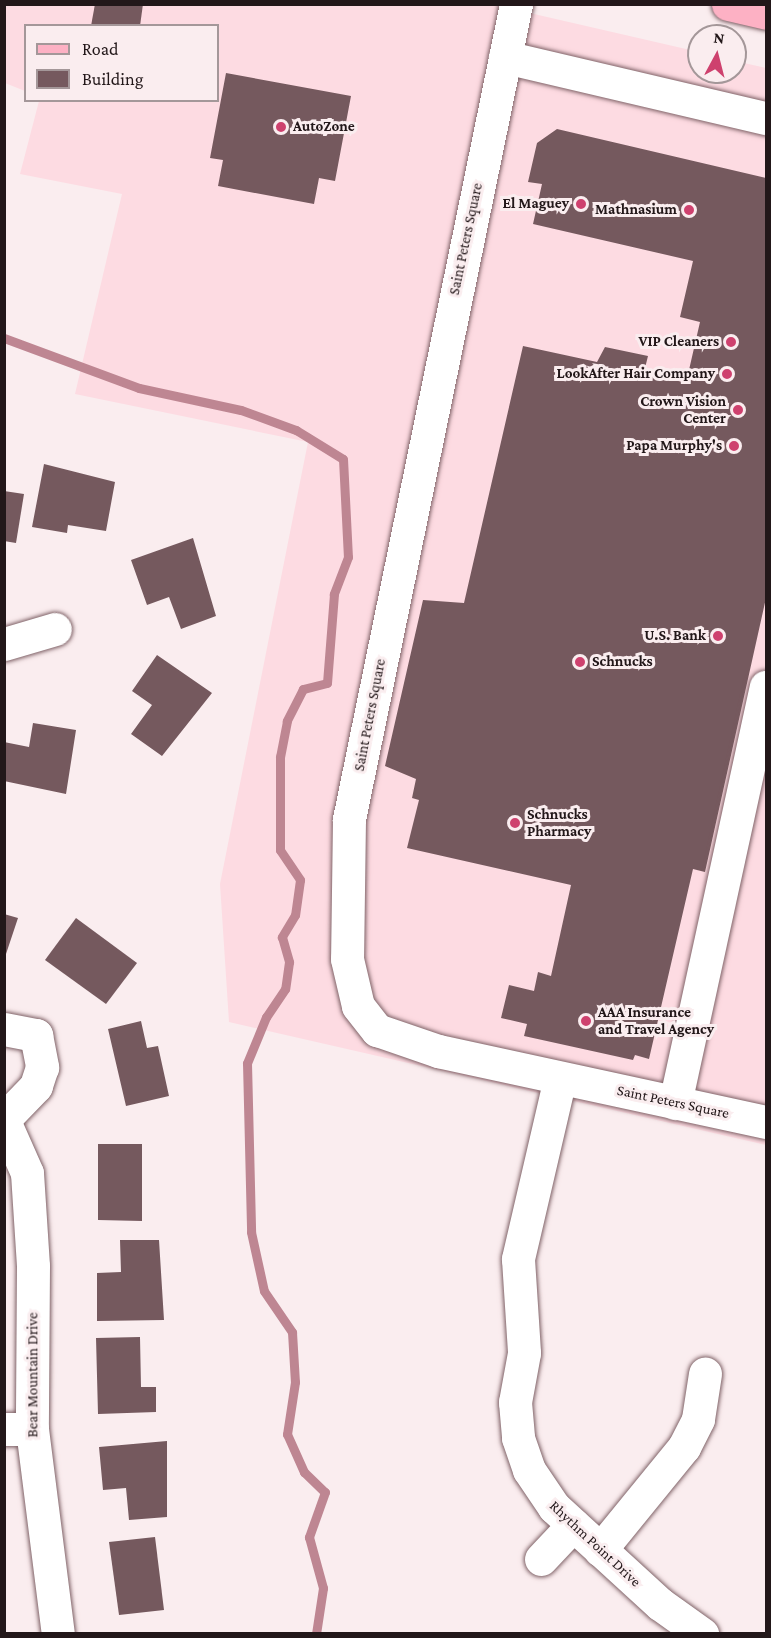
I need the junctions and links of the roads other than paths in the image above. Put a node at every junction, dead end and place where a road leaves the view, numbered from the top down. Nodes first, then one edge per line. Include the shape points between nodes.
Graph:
1 (516, 4) edge
2 (728, 4) edge
3 (766, 13) edge
4 (505, 57) junction
5 (766, 118) edge
6 (55, 630) dead end
7 (4, 644) edge
8 (765, 697) edge
9 (4, 1029) edge
10 (560, 1078) junction
11 (675, 1103) junction
12 (4, 1120) edge
13 (766, 1122) edge
14 (705, 1374) dead end
15 (18, 1429) edge
16 (573, 1525) junction
17 (600, 1550) junction
18 (541, 1559) dead end
19 (58, 1634) edge
20 (702, 1634) edge

1 - 4 street, Saint Peters Square
2 - 3 main road
4 - 5 street
4 - 10 street, Saint Peters Square via 349,819 347,959 358,1006 377,1030 438,1050
6 - 7 street
8 - 11 street
9 - 12 street, Bear Mountain Drive via 36,1035 42,1067 36,1086
10 - 11 street, Saint Peters Square
10 - 16 street, Rhythm Point Drive via 518,1259 524,1353 514,1414 529,1470
11 - 13 street, Saint Peters Square
12 - 15 street, Bear Mountain Drive via 27,1173 33,1266
14 - 17 street via 698,1419 684,1447
15 - 19 street, Bear Mountain Drive
16 - 17 street, Rhythm Point Drive
16 - 18 street
17 - 20 street, Rhythm Point Drive

